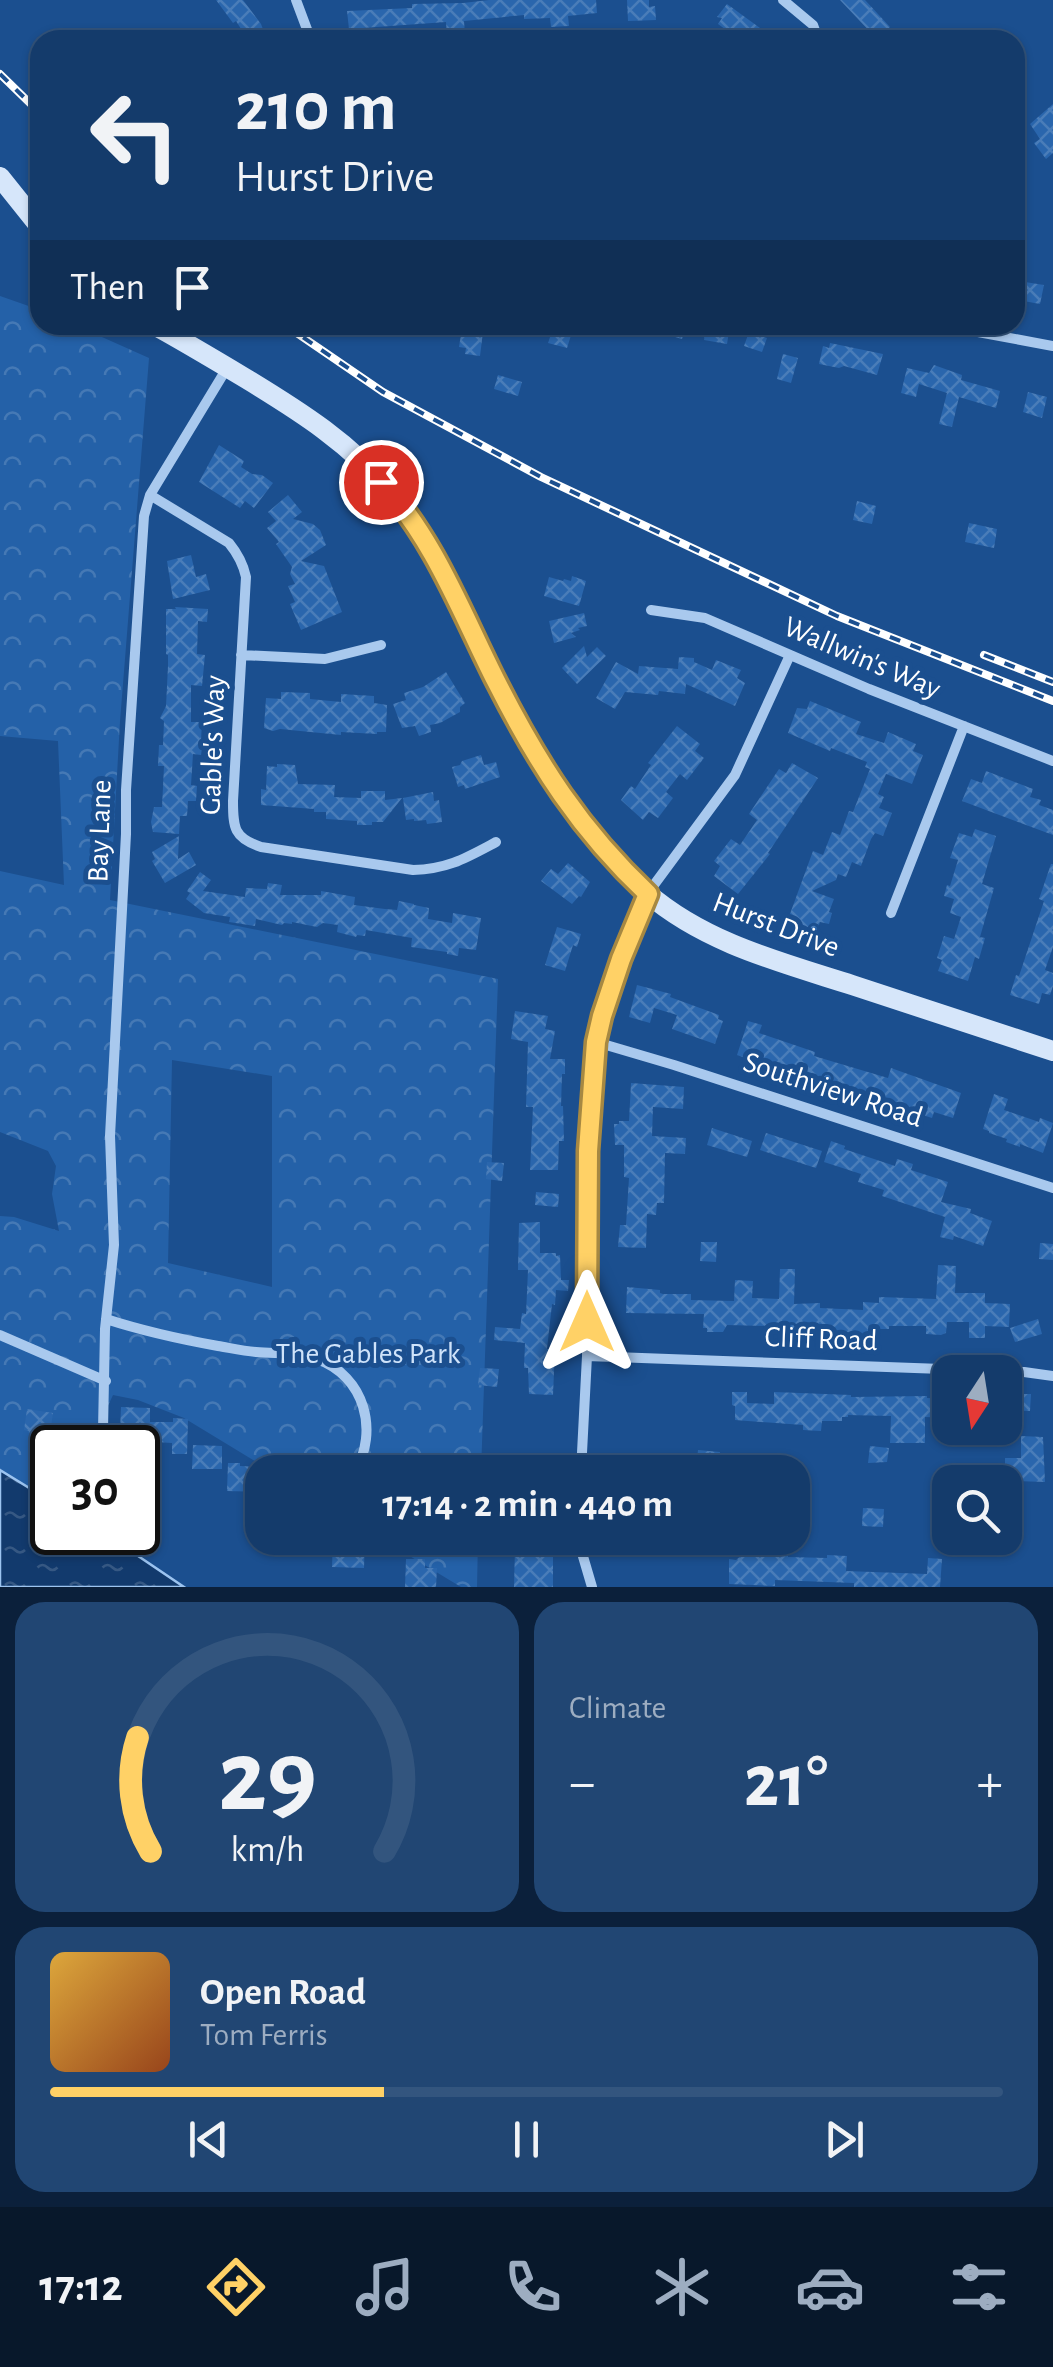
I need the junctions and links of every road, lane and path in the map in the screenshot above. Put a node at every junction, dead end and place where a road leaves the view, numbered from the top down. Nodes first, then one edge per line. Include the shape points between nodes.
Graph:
1 (296, 0) edge
2 (783, 0) edge
3 (306, 30) edge
4 (815, 30) edge
5 (0, 177) edge
6 (30, 214) edge
7 (172, 335) edge
8 (994, 335) edge
9 (1053, 346) edge
10 (228, 367) junction
11 (150, 495) junction
12 (651, 610) dead end
13 (381, 645) dead end
14 (241, 655) junction
15 (790, 655) junction
16 (964, 726) junction
17 (1053, 761) edge
18 (496, 842) dead end
19 (648, 894) junction
20 (891, 912) dead end
21 (596, 1042) junction
22 (1053, 1051) edge
23 (1053, 1188) edge
24 (106, 1319) junction
25 (0, 1335) edge
26 (587, 1356) junction
27 (1053, 1376) edge
28 (106, 1381) junction
29 (103, 1425) edge
30 (364, 1455) edge
31 (582, 1455) edge
32 (582, 1555) edge
33 (592, 1587) edge

1 - 3 street
2 - 4 street
5 - 6 street
7 - 10 street, Hurst Drive
8 - 9 street
10 - 11 street, Bay Lane
10 - 19 street, Hurst Drive via 317,423 394,495 436,560 544,769 602,848
11 - 14 street, Gable's Way via 238,554 246,577
11 - 24 street, Bay Lane via 126,790
12 - 15 street, Wallwin's Way via 705,618
13 - 14 street via 325,659
14 - 18 street, Gable's Way via 233,820 247,842 414,870 454,864
15 - 16 street, Wallwin's Way
15 - 19 street via 735,775
16 - 17 street, Wallwin's Way
16 - 20 street
19 - 21 street
19 - 22 street, Hurst Drive via 689,924 750,951
21 - 23 street, Southview Road
21 - 26 street
24 - 28 street, Bay Lane
24 - 30 street via 160,1336 301,1355 331,1366 354,1388 365,1412
25 - 28 street
26 - 27 street, Cliff Road
26 - 31 street
28 - 29 street, Bay Lane
32 - 33 street

